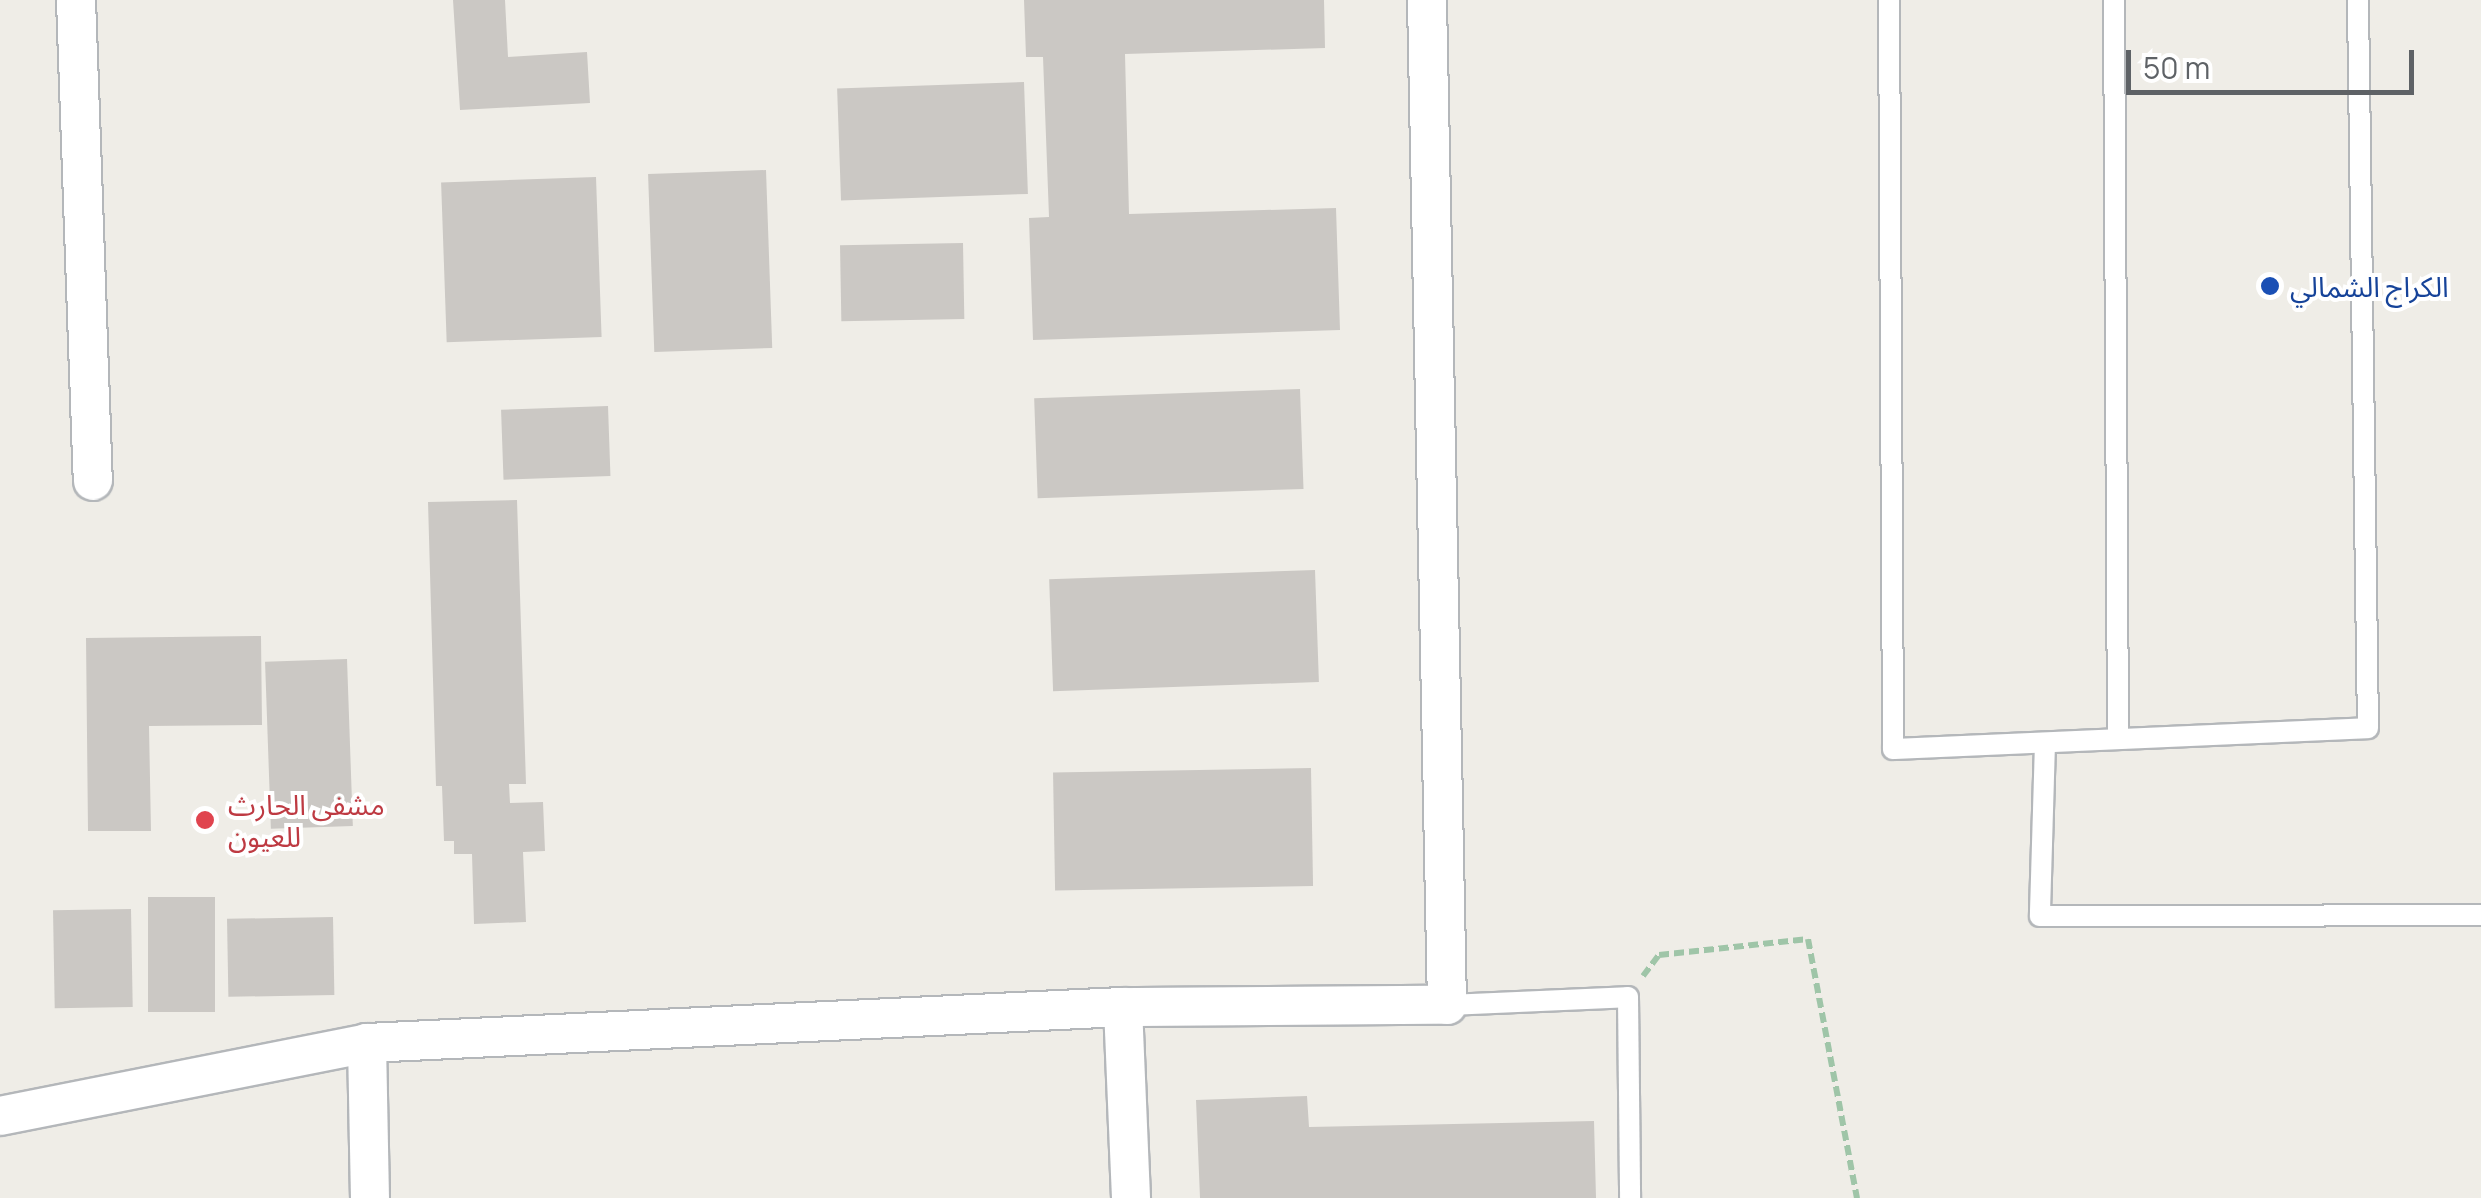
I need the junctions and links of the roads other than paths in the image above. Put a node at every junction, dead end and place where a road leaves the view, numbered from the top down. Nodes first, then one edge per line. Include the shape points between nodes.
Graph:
1 (76, 0) edge
2 (1428, 0) edge
3 (1889, 0) edge
4 (2114, 0) edge
5 (2358, 0) edge
6 (93, 481) dead end
7 (2118, 739) junction
8 (2045, 742) junction
9 (2481, 915) edge
10 (1446, 1005) junction
11 (1123, 1007) junction
12 (367, 1042) junction
13 (0, 1116) edge
14 (370, 1198) edge
15 (1131, 1198) edge
16 (1630, 1198) edge

1 - 6 street
2 - 10 street
3 - 8 lane via 1893,750
4 - 7 lane
5 - 7 lane via 2368,728
7 - 8 lane
8 - 9 lane via 2040,916
10 - 11 street
10 - 16 lane via 1628,997
11 - 12 street
11 - 15 street
12 - 13 street
12 - 14 street

